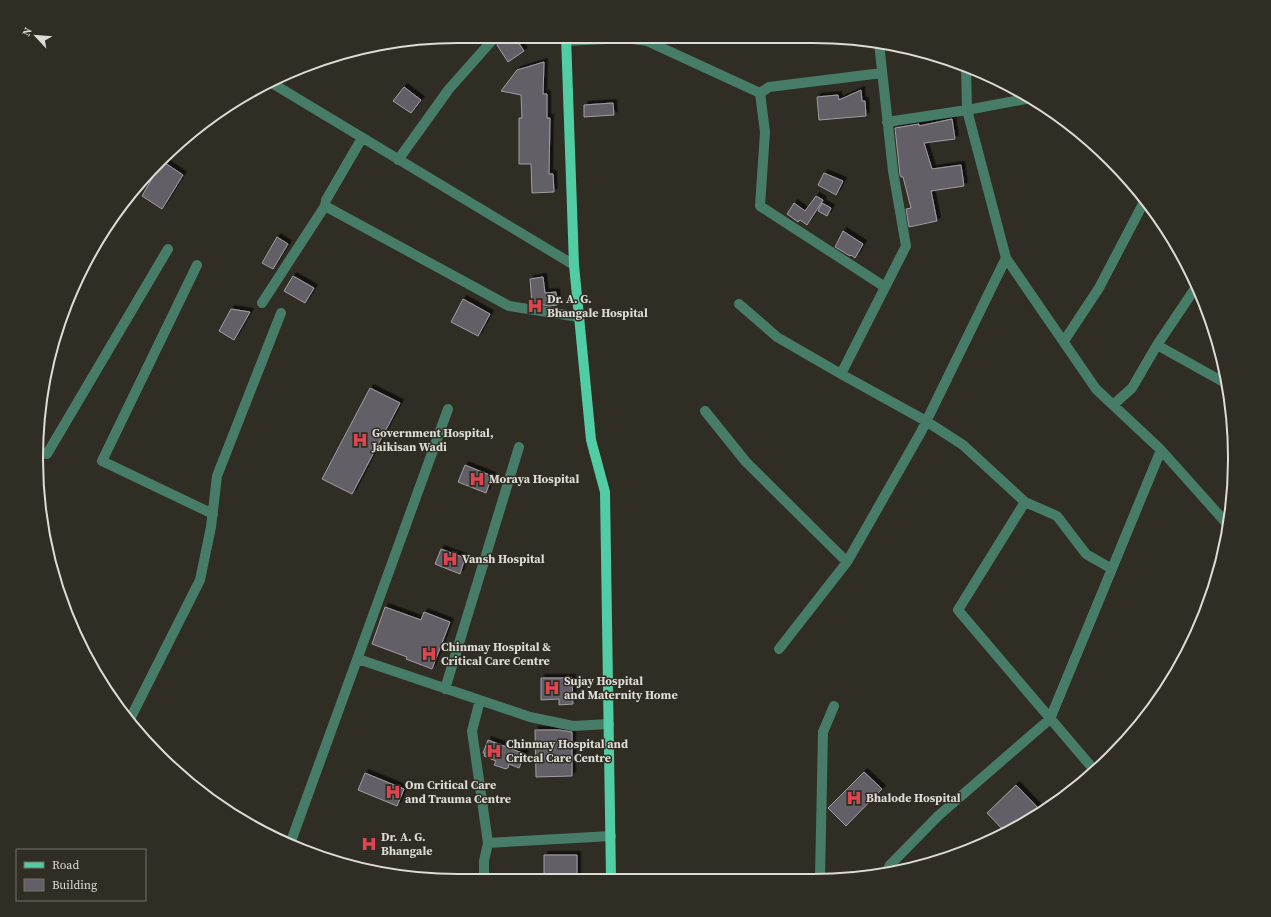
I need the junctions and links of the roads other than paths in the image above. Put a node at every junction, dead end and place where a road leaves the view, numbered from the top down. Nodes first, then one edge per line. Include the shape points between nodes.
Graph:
1 (490, 43) edge
2 (566, 43) edge
3 (651, 43) edge
4 (880, 49) edge
5 (882, 73) junction
6 (966, 73) edge
7 (276, 86) edge
8 (760, 93) junction
9 (1021, 100) edge
10 (967, 110) junction
11 (887, 122) junction
12 (362, 138) junction
13 (398, 160) junction
14 (325, 206) junction
15 (1142, 206) edge
16 (168, 249) dead end
17 (1006, 258) junction
18 (196, 265) dead end
19 (574, 265) junction
20 (885, 287) junction
21 (1193, 292) edge
22 (262, 303) dead end
23 (738, 304) dead end
24 (281, 313) dead end
25 (579, 317) junction
26 (1064, 341) junction
27 (1157, 345) junction
28 (841, 374) junction
29 (1221, 380) edge
30 (1113, 405) junction
31 (448, 409) dead end
32 (705, 411) dead end
33 (926, 421) junction
34 (519, 447) dead end
35 (1161, 450) junction
36 (43, 453) edge
37 (1025, 502) junction
38 (212, 514) junction
39 (1223, 519) edge
40 (847, 562) junction
41 (1112, 569) junction
42 (779, 649) dead end
43 (358, 659) junction
44 (445, 689) junction
45 (480, 700) junction
46 (834, 706) dead end
47 (132, 715) edge
48 (1050, 719) junction
49 (609, 724) junction
50 (1091, 766) edge
51 (611, 836) junction
52 (292, 839) edge
53 (488, 843) junction
54 (889, 867) edge
55 (484, 874) edge
56 (611, 874) edge
57 (820, 874) edge

1 - 13 street via 449,88
2 - 19 main road
3 - 8 street
4 - 5 street
5 - 8 street via 769,87
5 - 11 street
6 - 10 street
7 - 12 street
8 - 20 street via 765,132 760,206
9 - 10 street
10 - 11 street
10 - 17 street
11 - 20 street via 906,246
12 - 13 street
12 - 14 street
13 - 19 street
14 - 22 street
14 - 25 street via 509,306
15 - 26 street via 1099,288
16 - 36 street via 47,454
17 - 26 street
17 - 33 street
18 - 38 street via 102,461
19 - 25 main road
20 - 28 street
21 - 27 street
23 - 28 street via 777,337
24 - 38 street via 217,476
25 - 49 main road via 590,440 605,492
26 - 30 street via 1096,389
27 - 29 street
27 - 30 street via 1132,388
28 - 33 street
30 - 35 street
31 - 43 street
32 - 40 street via 746,462
33 - 37 street via 962,446
33 - 40 street
34 - 44 street
35 - 39 street
35 - 41 street
37 - 41 street via 1057,516 1086,554
37 - 48 street via 958,610
38 - 47 street via 200,580
40 - 42 street
41 - 48 street
43 - 44 street
43 - 52 street
44 - 45 street
45 - 49 street via 530,717 573,726
45 - 53 street via 472,731
46 - 57 street via 823,732
48 - 50 street
48 - 54 street via 938,816
49 - 51 main road
51 - 53 street
51 - 56 main road
53 - 55 street

